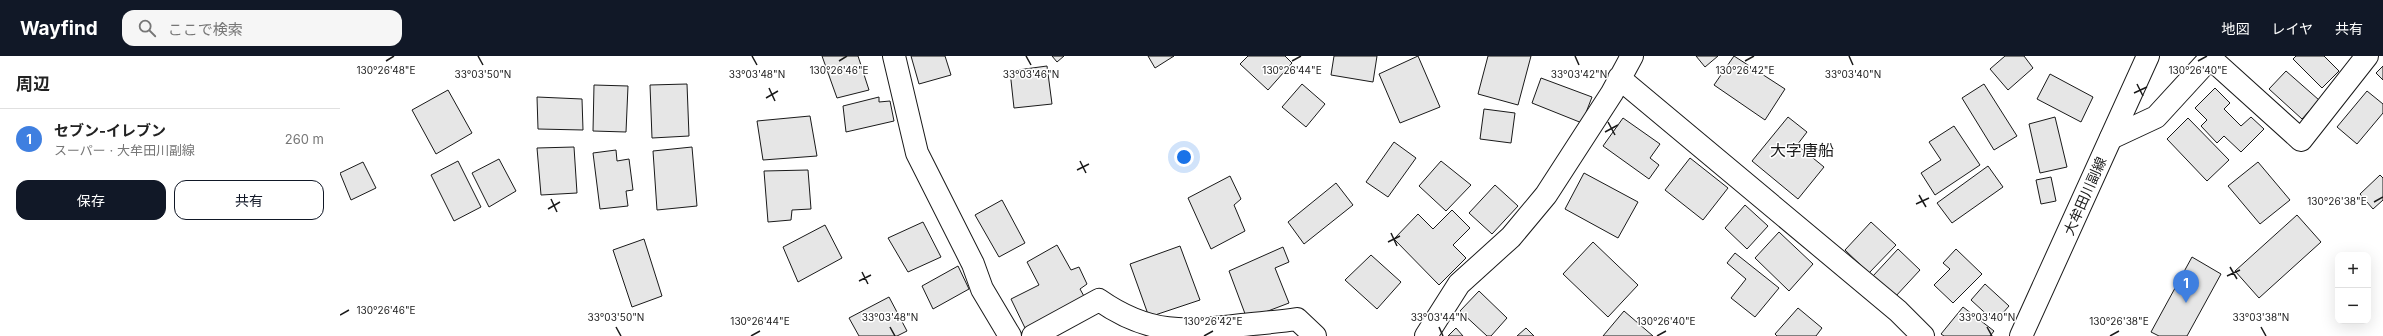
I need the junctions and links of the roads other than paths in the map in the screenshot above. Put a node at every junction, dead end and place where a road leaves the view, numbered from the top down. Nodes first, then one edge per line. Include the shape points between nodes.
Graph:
1 (894, 56) edge
2 (1632, 56) edge
3 (2148, 56) edge
4 (2367, 56) edge
5 (2210, 57) edge
6 (1619, 78) junction
7 (2111, 138) junction
8 (1010, 336) edge
9 (1033, 336) edge
10 (1315, 336) edge
11 (1426, 336) edge
12 (1923, 336) edge
13 (2021, 336) edge

1 - 8 street via 917,153 973,264 982,289
2 - 6 street
3 - 7 street, 大牟田川副線
4 - 5 street via 2301,140
5 - 7 street via 2156,117
6 - 11 street via 1546,195 1511,237 1459,284
6 - 12 street via 1898,310
7 - 13 street, 大牟田川副線
9 - 10 street via 1100,300 1121,316 1171,330 1201,330 1297,319

